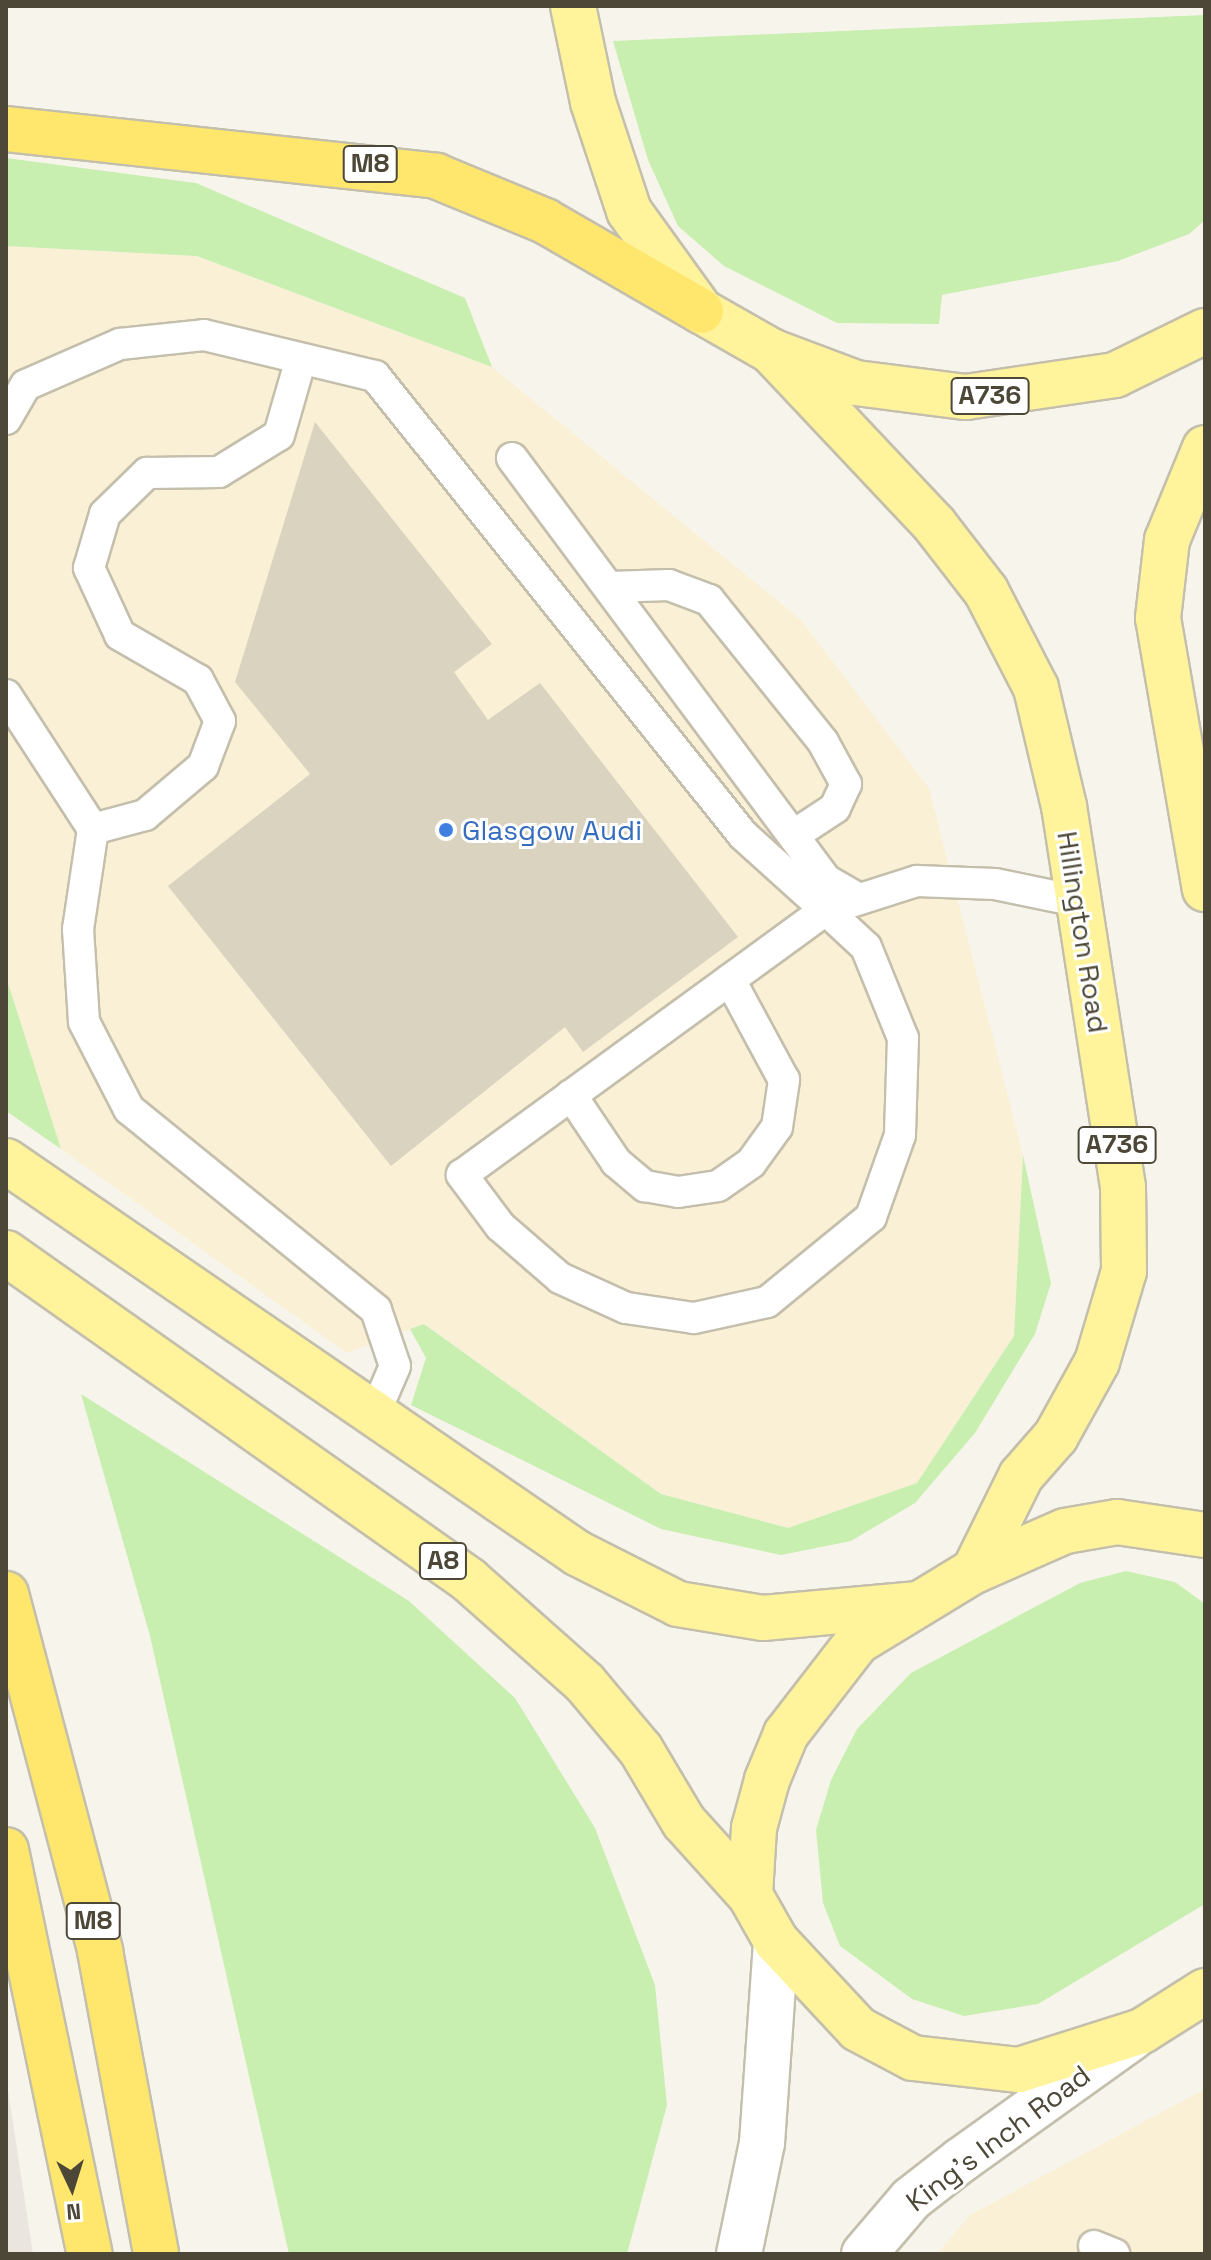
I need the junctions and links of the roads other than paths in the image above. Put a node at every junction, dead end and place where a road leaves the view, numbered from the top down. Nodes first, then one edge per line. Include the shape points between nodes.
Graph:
1 (573, 6) edge
2 (6, 129) edge
3 (701, 311) junction
4 (1205, 331) edge
5 (771, 351) junction
6 (301, 359) junction
7 (6, 419) edge
8 (1205, 448) edge
9 (512, 458) dead end
10 (611, 587) junction
11 (6, 695) edge
12 (93, 829) junction
13 (797, 833) junction
14 (1205, 889) edge
15 (859, 899) junction
16 (1077, 901) junction
17 (826, 910) junction
18 (730, 980) junction
19 (571, 1095) junction
20 (6, 1161) edge
21 (6, 1253) edge
22 (374, 1415) junction
23 (1205, 1535) edge
24 (974, 1571) junction
25 (6, 1594) edge
26 (918, 1604) junction
27 (6, 1850) edge
28 (750, 1895) junction
29 (776, 1941) junction
30 (1205, 1991) edge
31 (1170, 2021) edge
32 (90, 2254) edge
33 (156, 2254) edge
34 (739, 2254) edge
35 (864, 2254) edge

1 - 3 main road, A736 via 596,114 629,211
2 - 3 highway, M8 via 436,176 545,221
3 - 5 main road, A736
4 - 5 main road, A736 via 1115,375 966,397 856,383
5 - 16 main road, Hillington Road / A736 via 952,545 1018,646 1051,739
6 - 7 lane via 204,335 120,344 26,385
6 - 12 lane via 279,435 219,472 147,473 105,514 89,568 120,635 198,680 220,721 203,766 145,815
6 - 17 lane via 375,376 743,835
8 - 14 main road via 1167,540 1158,618
9 - 10 lane
10 - 13 lane
10 - 13 lane via 669,585 709,600 823,742 846,784 835,808
11 - 12 lane
12 - 22 lane via 78,929 84,1022 129,1109 376,1310 395,1366
13 - 15 lane via 826,880
15 - 16 lane via 917,881 995,884
15 - 17 lane
16 - 24 main road, Hillington Road / A736 via 1123,1187 1124,1271 1097,1362 1056,1436 1021,1476
17 - 18 lane
17 - 19 lane via 866,947 903,1038 900,1135 871,1217 818,1267 767,1302 694,1318 626,1308 560,1278 500,1226 462,1175
18 - 19 lane
18 - 19 lane via 784,1080 777,1127 751,1163 718,1186 678,1192 645,1186 616,1162
20 - 22 main road
21 - 28 main road, A8 via 469,1580 585,1683 641,1750 684,1822
22 - 26 main road via 577,1553 678,1604 763,1618
23 - 24 main road via 1117,1522 1065,1531
24 - 26 main road
25 - 33 highway, M8 via 100,1951
26 - 28 main road via 857,1642 786,1734 754,1828
27 - 32 highway, M8
28 - 29 main road
29 - 31 main road via 858,2029 913,2058 1019,2070
29 - 34 street via 762,2143
30 - 31 main road
31 - 35 street, King's Inch Road via 961,2160 911,2199

